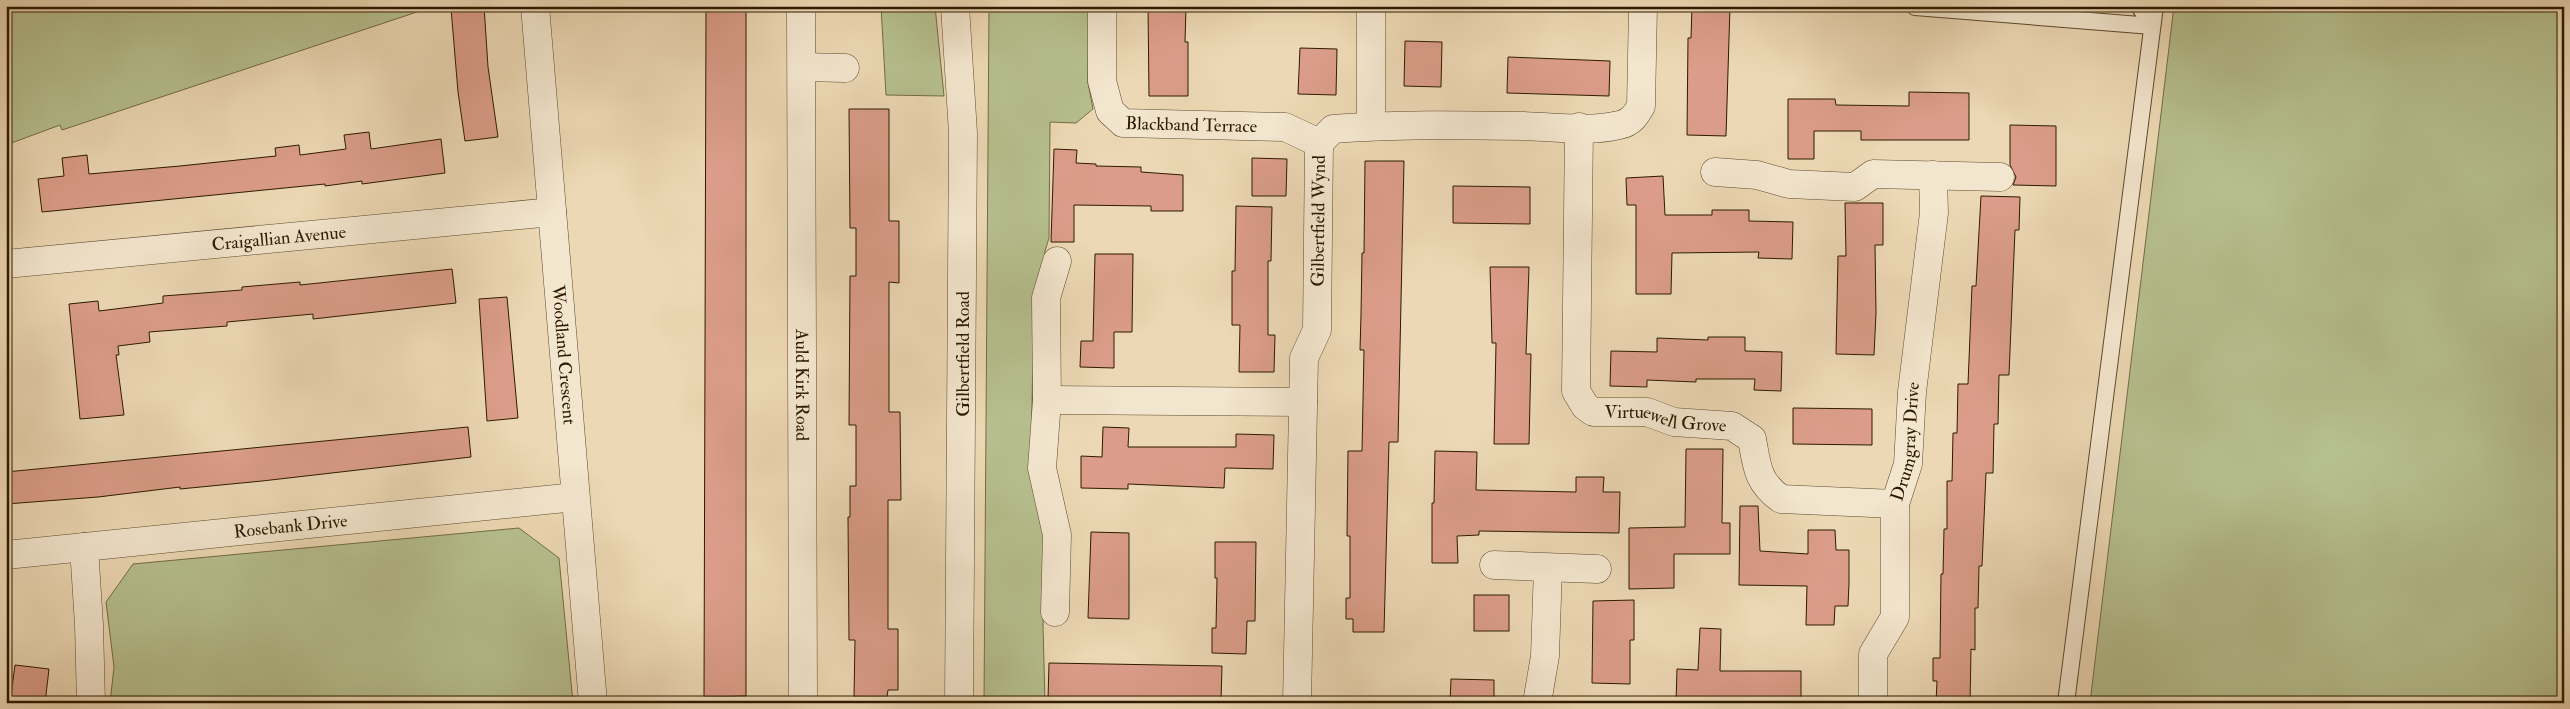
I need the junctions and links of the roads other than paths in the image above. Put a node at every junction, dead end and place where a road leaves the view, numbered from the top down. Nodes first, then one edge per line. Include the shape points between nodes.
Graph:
1 (535, 6) edge
2 (955, 6) edge
3 (1102, 6) edge
4 (1371, 6) edge
5 (1643, 6) edge
6 (2139, 6) edge
7 (2154, 6) edge
8 (1915, 7) edge
9 (801, 11) dead end
10 (2152, 26) junction
11 (802, 68) junction
12 (845, 68) dead end
13 (1371, 126) junction
14 (1579, 127) junction
15 (1319, 144) junction
16 (1715, 172) dead end
17 (1933, 174) junction
18 (2000, 177) dead end
19 (552, 212) junction
20 (1057, 261) dead end
21 (6, 264) edge
22 (1046, 400) junction
23 (1303, 402) junction
24 (574, 497) junction
25 (1895, 504) junction
26 (84, 548) junction
27 (6, 555) edge
28 (1494, 565) dead end
29 (1548, 568) junction
30 (1597, 568) dead end
31 (1056, 612) dead end
32 (91, 703) edge
33 (593, 703) edge
34 (804, 703) edge
35 (958, 703) edge
36 (1297, 703) edge
37 (1536, 703) edge
38 (1873, 703) edge
39 (2066, 703) edge

1 - 19 street, Woodland Crescent
2 - 35 street, Gilbertfield Road via 964,134
3 - 15 street, Blackband Terrace via 1102,81 1110,111 1124,123 1285,127
4 - 13 street
5 - 14 street, Gilbertfield Wynd via 1641,106 1625,124
6 - 10 lane
7 - 10 lane
8 - 10 lane
9 - 11 street, Auld Kirk Road
10 - 39 lane
11 - 12 street
11 - 34 street, Auld Kirk Road
13 - 14 street, Gilbertfield Wynd
13 - 15 street, Gilbertfield Wynd via 1333,128
14 - 25 street, Virtuewell Grove via 1576,391 1585,406 1593,412 1646,412 1674,422 1732,426 1752,439 1759,474 1769,490 1781,499
15 - 23 street, Gilbertfield Wynd via 1317,330 1304,358
16 - 17 street via 1757,175 1789,184 1855,187 1873,174
17 - 18 street
17 - 25 street, Drumgray Drive via 1934,213 1912,392 1908,464
19 - 21 street, Craigallian Avenue
19 - 24 street, Woodland Crescent
20 - 22 street via 1046,298
22 - 23 street
22 - 31 street via 1042,468 1057,535
23 - 36 street, Gilbertfield Wynd
24 - 26 street, Rosebank Drive
24 - 33 street, Woodland Crescent
25 - 38 street, Drumgray Drive via 1895,617 1873,654
26 - 27 street, Rosebank Drive
26 - 32 street
28 - 29 street
29 - 30 street
29 - 37 street via 1545,656

